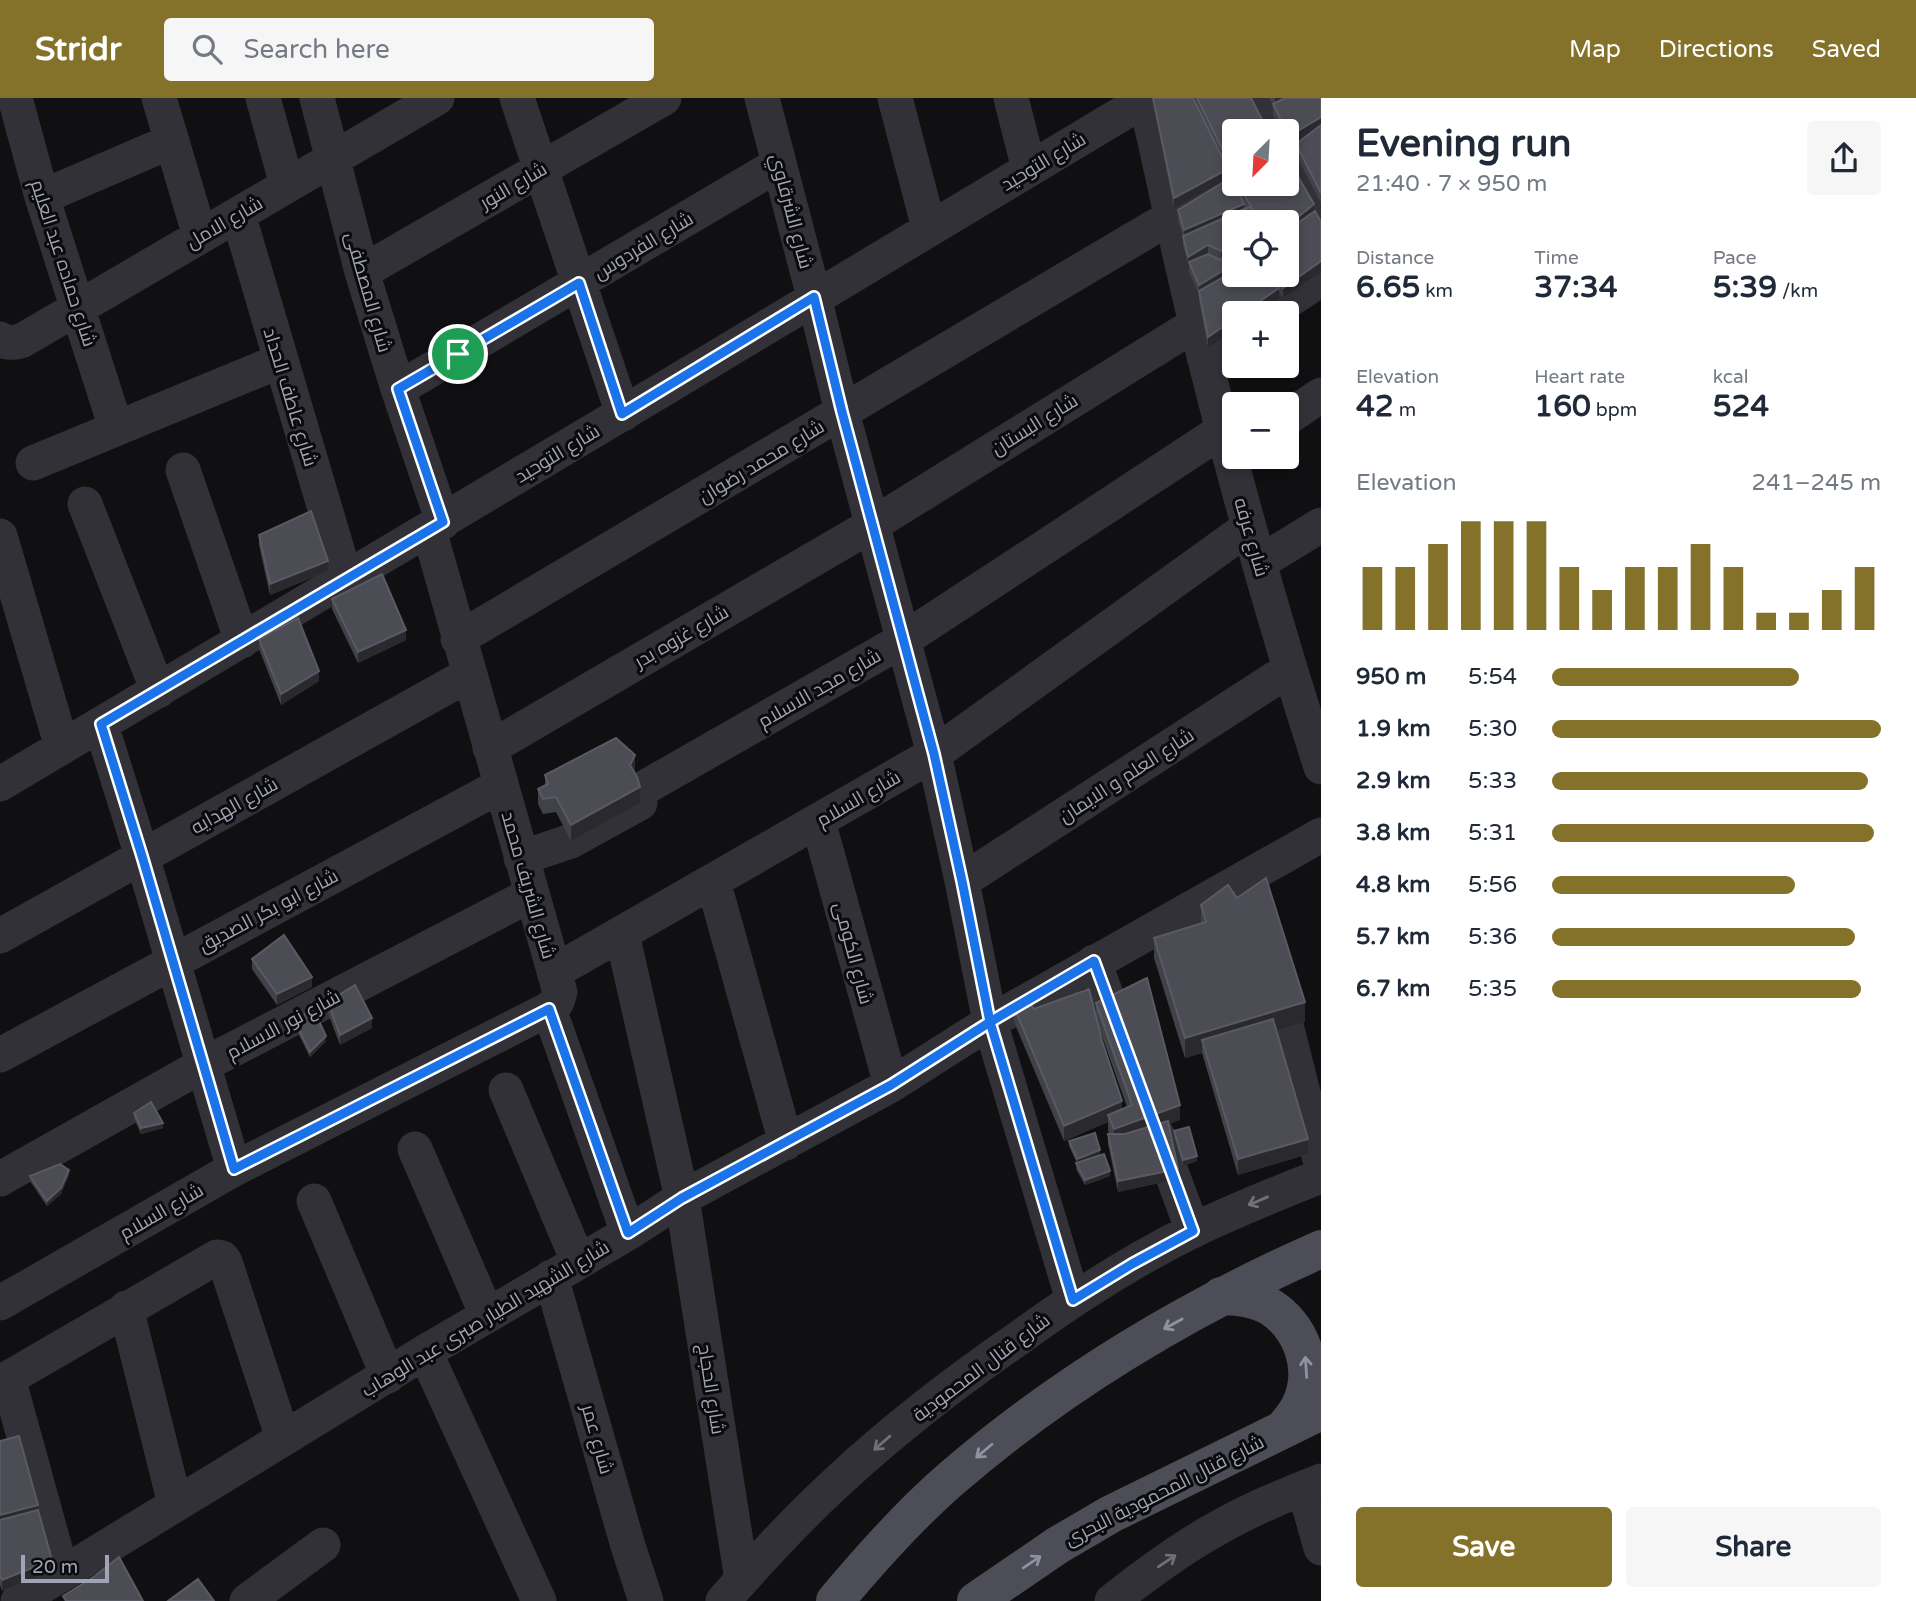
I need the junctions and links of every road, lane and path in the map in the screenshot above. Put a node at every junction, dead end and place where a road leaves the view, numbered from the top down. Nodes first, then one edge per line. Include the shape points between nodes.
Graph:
1 (159, 98) edge
2 (262, 98) edge
3 (317, 98) edge
4 (437, 98) edge
5 (517, 98) edge
6 (664, 98) edge
7 (762, 98) edge
8 (895, 98) edge
9 (1011, 98) edge
10 (1146, 98) edge
11 (1258, 98) edge
12 (1268, 119) edge
13 (12, 122) edge
14 (172, 141) junction
15 (333, 159) junction
16 (1299, 163) edge
17 (779, 164) junction
18 (541, 169) junction
19 (1029, 169) junction
20 (287, 185) junction
21 (1222, 189) edge
22 (42, 197) junction
23 (238, 214) junction
24 (1171, 217) junction
25 (1321, 219) edge
26 (929, 228) junction
27 (200, 236) junction
28 (362, 271) junction
29 (1321, 279) edge
30 (579, 283) junction
31 (814, 297) junction
32 (1287, 301) edge
33 (78, 308) junction
34 (1222, 338) edge
35 (1200, 340) junction
36 (4, 341) edge
37 (281, 361) junction
38 (398, 389) junction
39 (1321, 395) edge
40 (1299, 410) edge
41 (842, 412) junction
42 (622, 414) junction
43 (1222, 422) edge
44 (116, 428) junction
45 (1222, 452) edge
46 (33, 463) dead end
47 (1234, 469) edge
48 (183, 470) dead end
49 (85, 504) dead end
50 (872, 525) junction
51 (1321, 525) edge
52 (436, 526) junction
53 (1249, 527) junction
54 (0, 536) edge
55 (1259, 563) junction
56 (346, 580) junction
57 (458, 639) junction
58 (903, 640) junction
59 (242, 641) junction
60 (468, 675) junction
61 (1303, 680) edge
62 (158, 691) junction
63 (101, 724) junction
64 (62, 747) junction
65 (490, 748) junction
66 (934, 754) junction
67 (1321, 767) edge
68 (0, 784) edge
69 (500, 786) junction
70 (818, 821) junction
71 (1321, 835) edge
72 (142, 856) junction
73 (521, 859) junction
74 (713, 881) junction
75 (962, 881) junction
76 (531, 894) junction
77 (622, 934) junction
78 (0, 936) edge
79 (1269, 954) edge
80 (172, 961) junction
81 (1094, 961) junction
82 (554, 972) junction
83 (549, 1009) junction
84 (990, 1022) junction
85 (0, 1055) edge
86 (1132, 1064) edge
87 (203, 1065) junction
88 (891, 1085) junction
89 (506, 1090) dead end
90 (1146, 1102) edge
91 (786, 1143) junction
92 (415, 1149) dead end
93 (1321, 1164) edge
94 (234, 1169) junction
95 (1321, 1176) edge
96 (0, 1179) edge
97 (682, 1198) junction
98 (314, 1201) dead end
99 (1193, 1231) junction
100 (628, 1233) junction
101 (1321, 1249) edge
102 (565, 1269) junction
103 (1222, 1296) junction
104 (1073, 1300) junction
105 (0, 1303) edge
106 (126, 1308) junction
107 (487, 1315) junction
108 (425, 1352) junction
109 (387, 1376) junction
110 (4, 1380) edge
111 (1321, 1411) edge
112 (1284, 1429) junction
113 (283, 1438) junction
114 (1312, 1484) edge
115 (175, 1504) junction
116 (323, 1545) dead end
117 (1321, 1548) edge
118 (62, 1574) junction
119 (732, 1590) edge
120 (18, 1601) edge
121 (247, 1601) edge
122 (538, 1601) edge
123 (646, 1601) edge
124 (835, 1601) edge
125 (976, 1601) edge
126 (1112, 1601) edge

1 - 14 street
2 - 20 street
3 - 15 street, شارع المصطفى
4 - 15 street, شارع الامل
5 - 18 street
6 - 18 street, شارع النور
7 - 17 street, شارع الشرقاوي
8 - 26 street
9 - 19 street
10 - 19 street, شارع التوحيد
10 - 24 street, شارع عرفه
11 - 12 street
13 - 22 street, شارع حماده عبد العليم
14 - 22 street
14 - 27 street
15 - 20 street, شارع الامل
15 - 28 street, شارع المصطفى
16 - 25 street
17 - 30 street, شارع الفردوس
17 - 31 street, شارع الشرقاوي
18 - 28 street, شارع النور
18 - 30 street
19 - 26 street, شارع التوحيد
20 - 23 street, شارع الامل
21 - 24 street, شارع محمد رضوان
22 - 33 street, شارع حماده عبد العليم
23 - 27 street, شارع الامل
23 - 37 street, شارع عاطف الحداد
24 - 35 street, شارع عرفه
24 - 41 street, شارع محمد رضوان
26 - 31 street, شارع التوحيد
27 - 33 street, شارع الامل
28 - 38 street, شارع المصطفى
29 - 32 street
30 - 38 street, شارع الفردوس
30 - 42 street
31 - 41 street, شارع الشرقاوي
31 - 42 street, شارع التوحيد
33 - 36 street, شارع الامل via 23,340
33 - 44 street, شارع حماده عبد العليم
34 - 35 street, شارع البستان
35 - 43 street, شارع عرفه
35 - 50 street, شارع البستان
37 - 44 street
37 - 56 street, شارع عاطف الحداد
38 - 52 street, شارع المصطفى
39 - 40 street
41 - 50 street, شارع الشرقاوي
41 - 57 street, شارع محمد رضوان
42 - 52 street, شارع التوحيد
44 - 46 street
45 - 58 street, شارع مجد الاسلام
47 - 53 street, شارع عرفه
48 - 59 street
49 - 62 street
50 - 58 street, شارع الشرقاوي
50 - 65 street, شارع غزوه بدر
51 - 55 street
52 - 56 street, شارع التوحيد
52 - 57 street, شارع الشريف محمد
53 - 55 street, شارع عرفه
53 - 66 street, شارع السلام
54 - 64 street
55 - 61 street, شارع عرفه
56 - 59 street, شارع التوحيد
57 - 60 street, شارع الشريف محمد
58 - 66 street, شارع الشرقاوي
58 - 73 street, شارع مجد الاسلام via 637,792 640,803 572,841
59 - 62 street, شارع التوحيد
60 - 65 street, شارع الشريف محمد
60 - 72 street, شارع الهدايه
61 - 67 street, شارع عرفه
61 - 75 street, شارع العلم و الايمان
62 - 63 street, شارع التوحيد
63 - 64 street, شارع التوحيد
63 - 72 street
64 - 68 street, شارع التوحيد
65 - 69 street, شارع الشريف محمد
66 - 70 street, شارع السلام
66 - 75 street, شارع الشرقاوي
69 - 73 street, شارع الشريف محمد
69 - 80 street, شارع ابو بكر الصديق
70 - 74 street, شارع السلام
70 - 88 street, شارع الكومى
71 - 81 street, شارع الشهيد الطيار صبرى عبد الوهاب via 1252,889
72 - 78 street, شارع الهدايه
72 - 80 street
73 - 76 street, شارع الشريف محمد
74 - 77 street, شارع السلام
74 - 91 street
75 - 84 street, شارع الشرقاوي
76 - 82 street, شارع الشريف محمد
76 - 87 street, شارع نور الاسلام
77 - 82 street, شارع السلام
77 - 97 street, شارع الحجاج
79 - 93 street
80 - 85 street, شارع ابو بكر الصديق
80 - 87 street
81 - 84 street, شارع الشهيد الطيار صبرى عبد الوهاب
81 - 86 street
82 - 83 street, شارع الشريف محمد via 560,992
83 - 94 street, شارع السلام
83 - 100 street
84 - 88 street, شارع الشهيد الطيار صبرى عبد الوهاب
84 - 104 street, شارع الشرقاوي
87 - 94 street
87 - 96 street, شارع نور الاسلام
88 - 91 street, شارع الشهيد الطيار صبرى عبد الوهاب
89 - 102 street, شارع عمر
90 - 99 street
91 - 97 street, شارع الشهيد الطيار صبرى عبد الوهاب
92 - 107 street
94 - 105 street, شارع السلام
95 -> 99 street, شارع قنال المحمودية
97 - 100 street, شارع الشهيد الطيار صبرى عبد الوهاب
97 - 119 street, شارع الحجاج
98 - 109 street
99 - 104 street, شارع قنال المحمودية
100 - 102 street, شارع الشهيد الطيار صبرى عبد الوهاب
101 - 103 main road
102 - 107 street, شارع الشهيد الطيار صبرى عبد الوهاب
102 - 123 street, شارع عمر via 628,1546
112 -> 103 main road via 1306,1387 1306,1355 1300,1340 1292,1326 1268,1306
103 -> 124 main road via 1145,1339 999,1438 903,1524
104 -> 119 street, شارع قنال المحمودية via 887,1438 787,1530
106 - 110 street
106 - 113 street via 212,1258 222,1258
106 - 115 street
107 - 108 street, شارع الشهيد الطيار صبرى عبد الوهاب
108 - 109 street, شارع الشهيد الطيار صبرى عبد الوهاب
108 - 122 street
109 - 113 street, شارع الشهيد الطيار صبرى عبد الوهاب
110 - 118 street
111 - 112 main road, شارع قنال المحمودية البحرى
125 -> 112 main road, شارع قنال المحمودية البحرى via 1111,1514
113 - 115 street, شارع الشهيد الطيار صبرى عبد الوهاب
114 - 117 street
126 -> 114 street via 1218,1528
115 - 118 street, شارع الشهيد الطيار صبرى عبد الوهاب
116 - 121 street
118 - 120 street, شارع الشهيد الطيار صبرى عبد الوهاب

